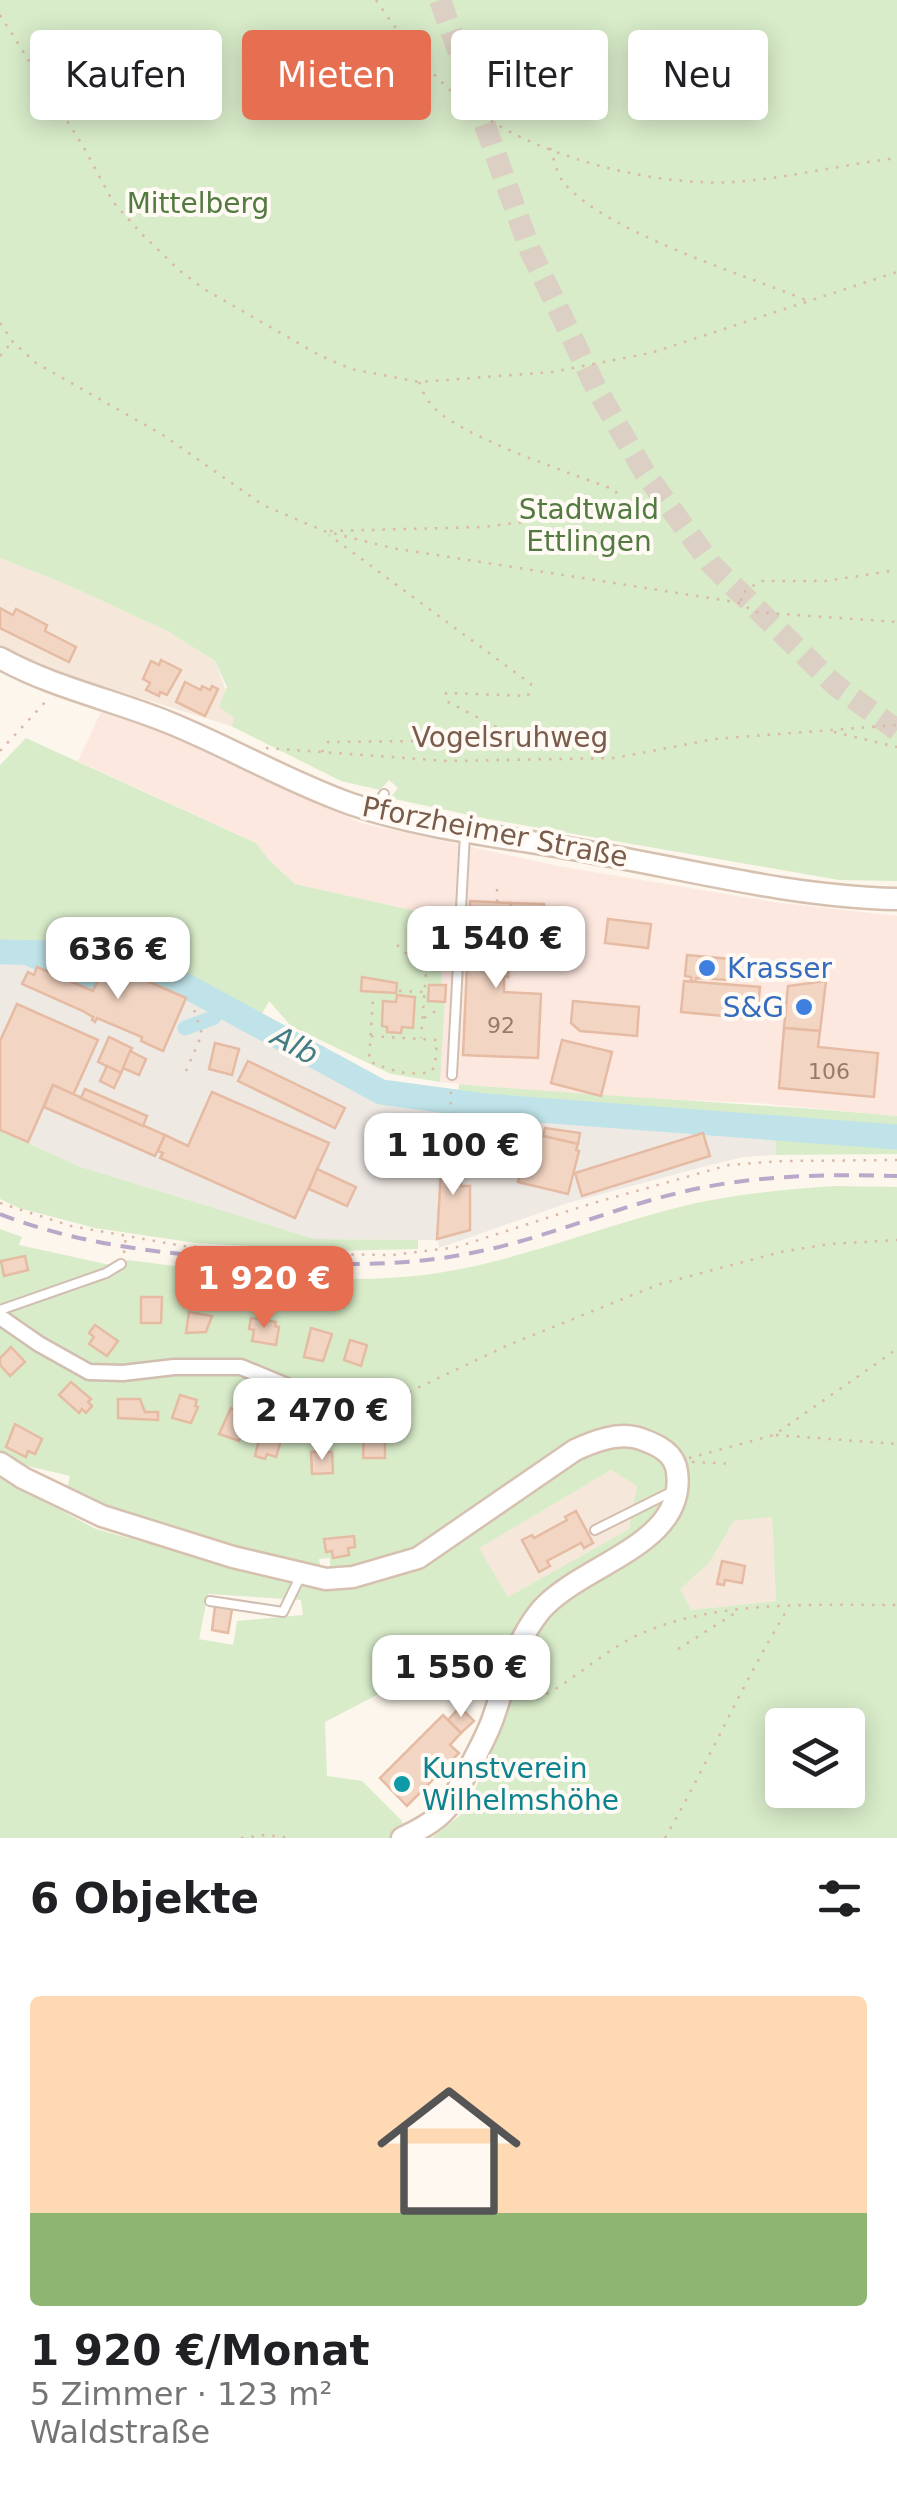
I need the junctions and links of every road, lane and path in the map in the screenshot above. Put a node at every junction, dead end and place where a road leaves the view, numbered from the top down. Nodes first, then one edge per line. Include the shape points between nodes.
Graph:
1 (376, 0) edge
2 (0, 15) edge
3 (550, 148) junction
4 (897, 158) edge
5 (897, 272) edge
6 (810, 302) junction
7 (0, 323) edge
8 (12, 342) junction
9 (0, 356) edge
10 (419, 382) junction
11 (324, 531) junction
12 (897, 570) edge
13 (741, 603) junction
14 (897, 622) edge
15 (0, 658) edge
16 (53, 694) dead end
17 (897, 725) edge
18 (828, 730) junction
19 (897, 748) edge
20 (0, 751) edge
21 (322, 752) junction
22 (245, 755) junction
23 (465, 831) junction
24 (497, 884) dead end
25 (897, 900) edge
26 (497, 902) dead end
27 (397, 945) dead end
28 (399, 991) dead end
29 (425, 992) junction
30 (373, 998) dead end
31 (192, 1002) dead end
32 (456, 1006) junction
33 (423, 1019) junction
34 (371, 1036) junction
35 (421, 1039) junction
36 (186, 1070) dead end
37 (452, 1074) dead end
38 (451, 1096) dead end
39 (450, 1136) dead end
40 (897, 1160) edge
41 (0, 1204) edge
42 (126, 1234) junction
43 (897, 1240) edge
44 (120, 1264) joint
45 (0, 1314) edge
46 (897, 1349) edge
47 (337, 1412) joint
48 (774, 1435) junction
49 (897, 1444) edge
50 (676, 1461) junction
51 (0, 1462) edge
52 (734, 1464) dead end
53 (680, 1489) junction
54 (595, 1530) dead end
55 (301, 1576) junction
56 (210, 1601) dead end
57 (897, 1604) edge
58 (788, 1608) junction
59 (741, 1610) junction
60 (678, 1649) dead end
61 (501, 1693) junction
62 (241, 1838) edge
63 (292, 1838) edge
64 (402, 1838) edge
65 (665, 1838) edge

1 - 3 path via 406,44 469,106
2 - 10 path via 112,202 180,270 320,355 351,369
3 - 4 path via 650,178 744,182
3 - 6 path via 562,182 592,206 655,241
5 - 6 path
6 - 10 path via 651,353 552,372
7 - 8 path
8 - 9 path
8 - 11 path via 36,364 163,436 263,505
10 - 11 path via 431,406 460,426 615,490 622,502 483,526
11 - 13 path via 392,548
11 - 21 path via 531,684 528,696 446,693 446,701 508,733 506,740 328,742
12 - 13 path via 760,582 741,594
13 - 14 path via 754,612 792,617
15 - 22 main road, Pforzheimer Straße
16 - 20 path
17 - 18 path, Vogelsruhweg
18 - 19 path
18 - 21 path, Vogelsruhweg via 615,758 447,762
21 - 22 path, Vogelsruhweg via 251,747
22 - 23 main road, Pforzheimer Straße via 332,796 379,802
23 - 25 main road, Pforzheimer Straße via 826,894
23 - 32 lane
24 - 26 path
27 - 29 path via 423,966
28 - 29 path
29 - 33 path
30 - 34 path
31 - 36 path via 202,1034
32 - 33 path
32 - 37 lane
33 - 35 path
34 - 35 path
34 - 35 path via 369,1061 414,1075 435,1066 436,1040
38 - 39 path
40 - 42 path via 728,1165 440,1250 394,1255 183,1246
41 - 42 path
42 - 44 path
43 - 47 path via 780,1252 660,1284 409,1392
44 - 45 lane
45 - 47 street via 88,1372 241,1366
46 - 48 path
48 - 49 path
48 - 50 path
50 - 52 path
50 - 53 main road
50 - 55 main road via 635,1436 598,1440 418,1558 352,1577
51 - 55 main road via 102,1516
53 - 54 lane
53 - 61 main road via 666,1519 645,1540 541,1610
55 - 56 lane via 283,1612
57 - 58 path
58 - 59 path
58 - 65 path
59 - 60 path
59 - 61 path via 685,1618 637,1635 548,1694 531,1699
61 - 64 main road via 446,1810
62 - 63 path

